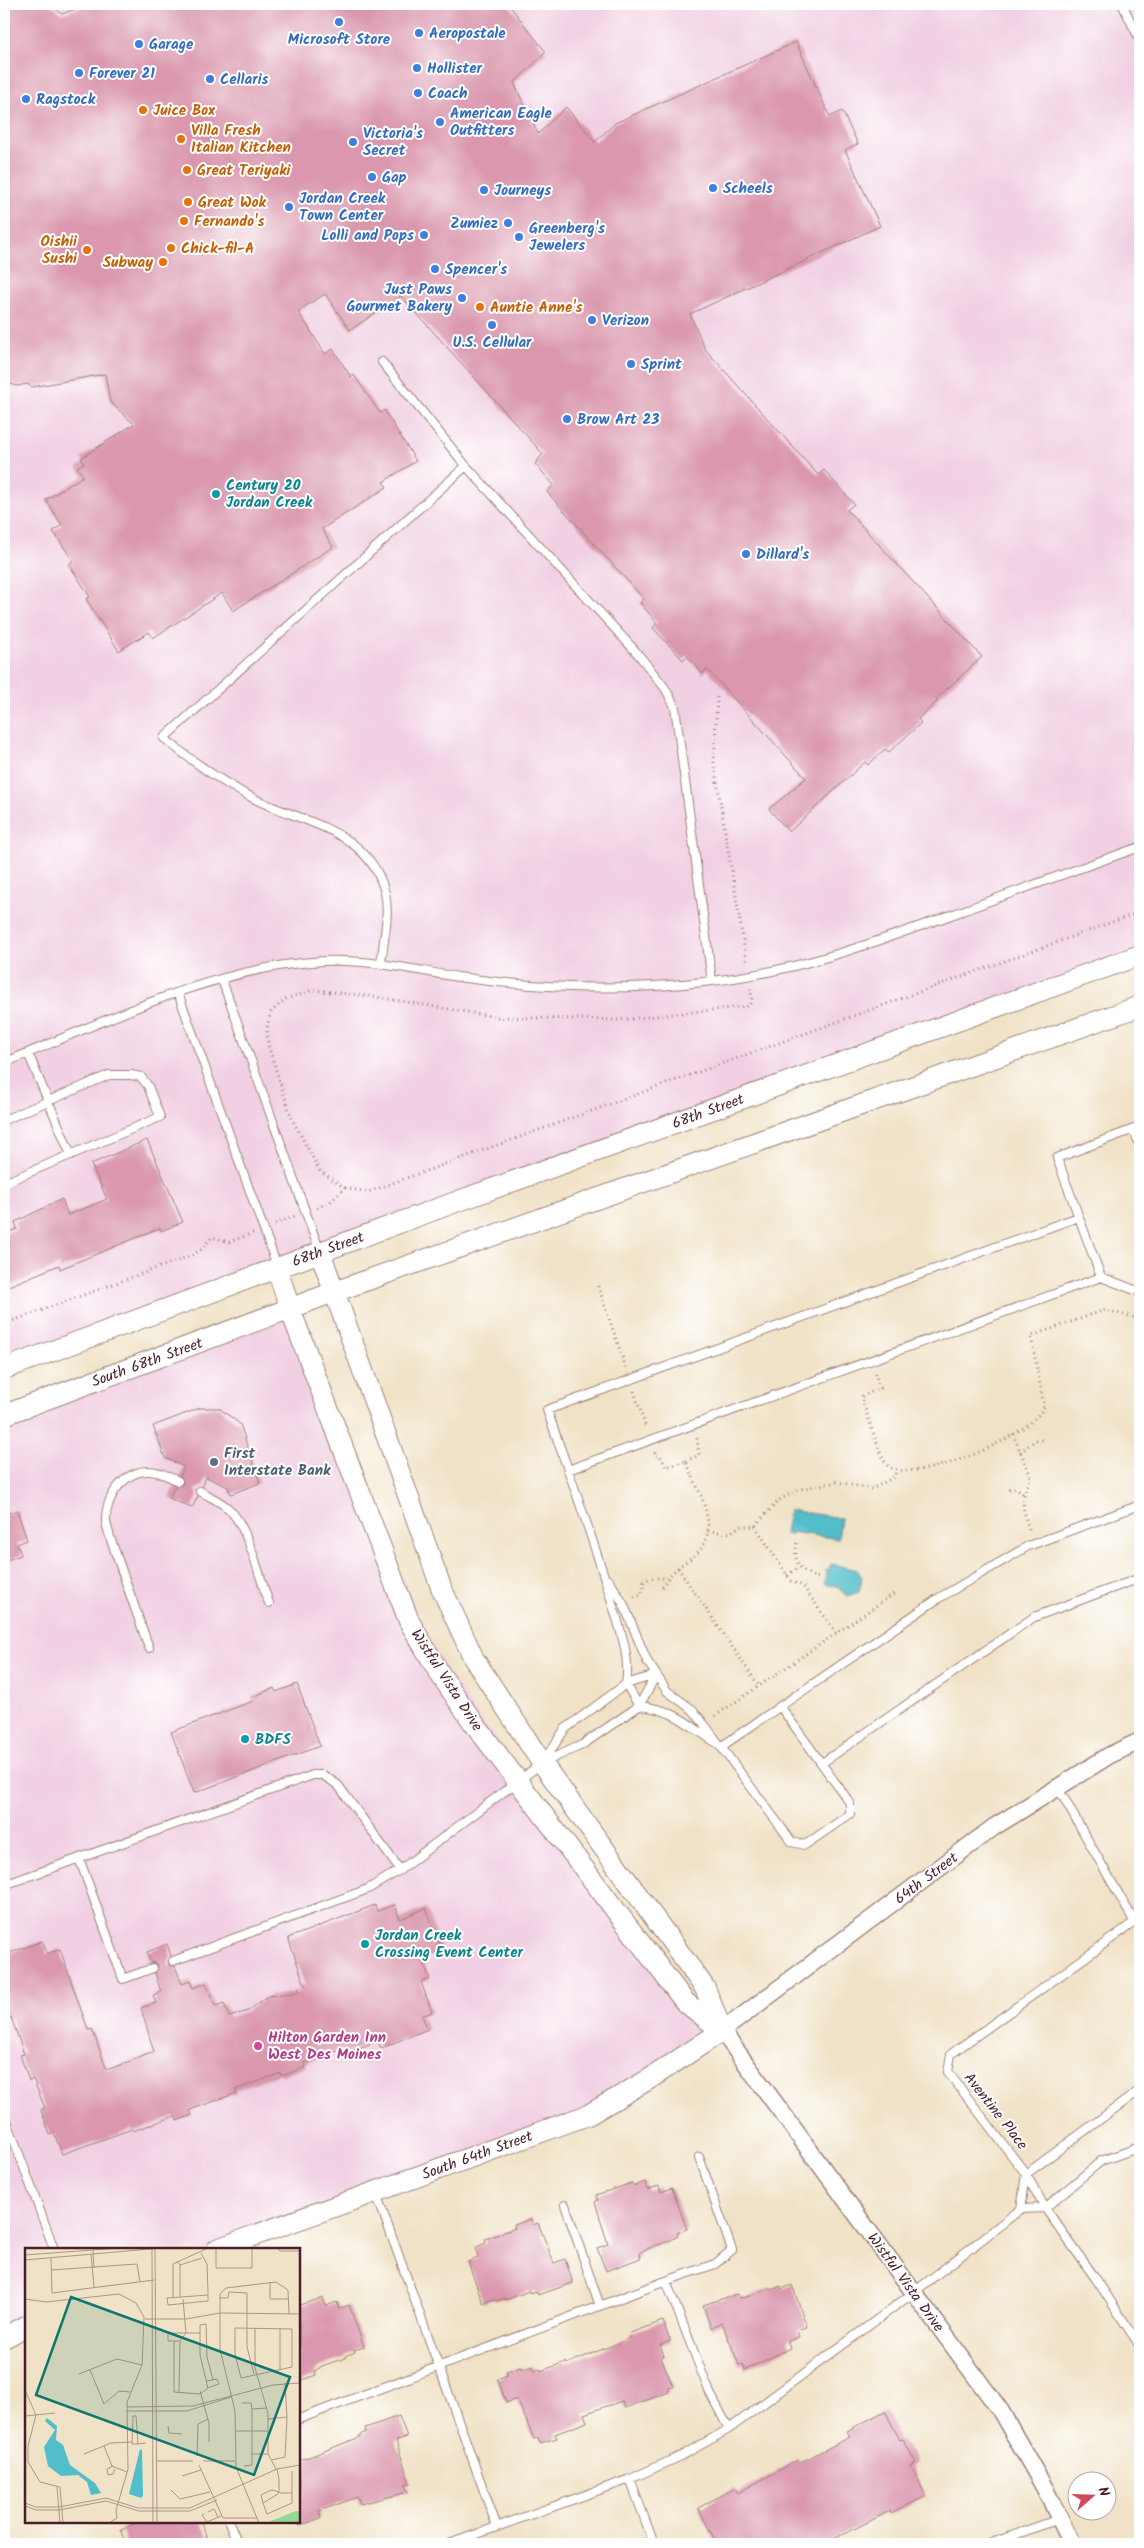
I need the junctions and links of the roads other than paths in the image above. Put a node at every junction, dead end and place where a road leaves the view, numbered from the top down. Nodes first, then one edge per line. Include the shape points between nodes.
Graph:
1 (1122, 4) edge
2 (1140, 40) edge
3 (382, 362) dead end
4 (466, 466) junction
5 (1140, 846) edge
6 (1140, 955) edge
7 (381, 964) junction
8 (222, 980) junction
9 (712, 981) junction
10 (178, 993) junction
11 (1140, 1006) edge
12 (28, 1053) junction
13 (4, 1063) edge
14 (49, 1101) junction
15 (4, 1120) edge
16 (1140, 1147) edge
17 (71, 1155) junction
18 (4, 1183) edge
19 (1078, 1217) junction
20 (320, 1252) junction
21 (277, 1268) junction
22 (1101, 1278) junction
23 (334, 1292) junction
24 (1140, 1292) edge
25 (290, 1309) junction
26 (4, 1368) edge
27 (4, 1414) edge
28 (568, 1470) junction
29 (178, 1480) dead end
30 (200, 1491) dead end
31 (1140, 1505) edge
32 (602, 1570) junction
33 (1140, 1578) edge
34 (269, 1603) dead end
35 (149, 1648) dead end
36 (656, 1675) junction
37 (626, 1684) junction
38 (639, 1706) junction
39 (780, 1706) junction
40 (1140, 1741) edge
41 (722, 1746) junction
42 (542, 1763) junction
43 (822, 1763) junction
44 (518, 1781) junction
45 (1058, 1788) junction
46 (79, 1858) junction
47 (400, 1870) junction
48 (4, 1885) edge
49 (1137, 1919) edge
50 (173, 1961) dead end
51 (153, 1968) dead end
52 (722, 2031) junction
53 (1140, 2090) edge
54 (4, 2113) edge
55 (1140, 2147) edge
56 (699, 2157) dead end
57 (1026, 2174) junction
58 (375, 2191) junction
59 (564, 2205) dead end
60 (1045, 2208) junction
61 (1021, 2209) junction
62 (54, 2248) edge
63 (220, 2248) edge
64 (666, 2281) junction
65 (913, 2293) junction
66 (600, 2306) junction
67 (25, 2327) edge
68 (4, 2338) edge
69 (1140, 2346) edge
70 (439, 2366) junction
71 (300, 2419) edge
72 (729, 2429) junction
73 (630, 2480) junction
74 (1059, 2519) junction
75 (230, 2523) edge
76 (497, 2527) junction
77 (238, 2544) edge
78 (449, 2544) edge
79 (654, 2544) edge
80 (989, 2544) edge
81 (1072, 2544) edge

1 - 2 lane
3 - 4 lane
4 - 7 lane via 164,738 202,768 255,800 343,835 366,856 385,892 387,910
4 - 9 lane via 638,654 665,688 675,707
5 - 9 lane via 885,939 786,968
6 - 20 street, 68th Street
7 - 8 lane via 326,961 274,966
7 - 9 lane via 532,986
8 - 10 lane
8 - 20 lane
10 - 12 lane
10 - 21 lane
11 - 23 street
12 - 13 lane
12 - 14 lane
14 - 15 lane
14 - 17 lane
14 - 17 lane via 109,1075 140,1077 148,1086 160,1118
16 - 19 lane via 1134,1129 1057,1158
17 - 18 lane
19 - 22 lane
19 - 28 lane via 547,1410
20 - 21 street, 68th Street
20 - 23 street, Wistful Vista Drive
21 - 25 street, Wistful Vista Drive
21 - 26 street
22 - 24 lane
22 - 28 lane
23 - 25 street
23 - 42 street, Wistful Vista Drive via 442,1587 474,1659
25 - 27 street, South 68th Street
25 - 44 street, Wistful Vista Drive via 409,1621 440,1674
28 - 32 lane
29 - 35 lane via 155,1471 127,1477 118,1485 107,1512 110,1537
30 - 34 lane via 234,1515
31 - 39 lane via 1034,1544 938,1598
32 - 36 lane via 621,1601
32 - 37 lane via 626,1651 629,1669
33 - 43 lane via 1034,1618
36 - 37 lane
36 - 38 lane
36 - 41 lane via 666,1691 693,1710
37 - 38 lane
37 - 42 lane via 565,1730
38 - 41 lane via 658,1707 677,1715
38 - 42 lane via 582,1745
39 - 41 lane
39 - 43 lane
40 - 45 street, 64th Street via 1110,1755
41 - 43 lane via 792,1842 805,1845 850,1814 850,1803
42 - 44 lane
42 - 52 street, Wistful Vista Drive via 705,1988
44 - 47 lane
44 - 52 street, Wistful Vista Drive via 685,2002
45 - 49 lane, Aventine Place
45 - 52 street, 64th Street via 994,1827
46 - 47 lane via 314,1775 323,1775 338,1785
46 - 48 lane
46 - 51 lane via 123,1979
47 - 50 lane via 368,1890
49 - 57 lane, Aventine Place via 951,2054 948,2072
52 - 58 street, South 64th Street via 588,2115
52 - 65 street, Wistful Vista Drive
53 - 57 lane
54 - 62 lane
55 - 60 lane via 1101,2161
56 - 64 lane via 732,2250 714,2264
57 - 60 lane, Aventine Place
57 - 61 lane
58 - 63 street, South 64th Street
58 - 70 lane
59 - 66 lane
60 - 61 lane
60 - 69 lane, Aventine Place
61 - 65 lane
64 - 66 lane
64 - 72 lane via 710,2393
65 - 72 lane
65 - 74 street, Wistful Vista Drive via 1000,2410
66 - 70 lane
67 - 68 street
70 - 71 lane
70 - 76 lane
72 - 73 lane
73 - 76 lane
73 - 79 lane
74 - 80 lane
74 - 81 street, Wistful Vista Drive
75 - 77 lane
76 - 78 lane

